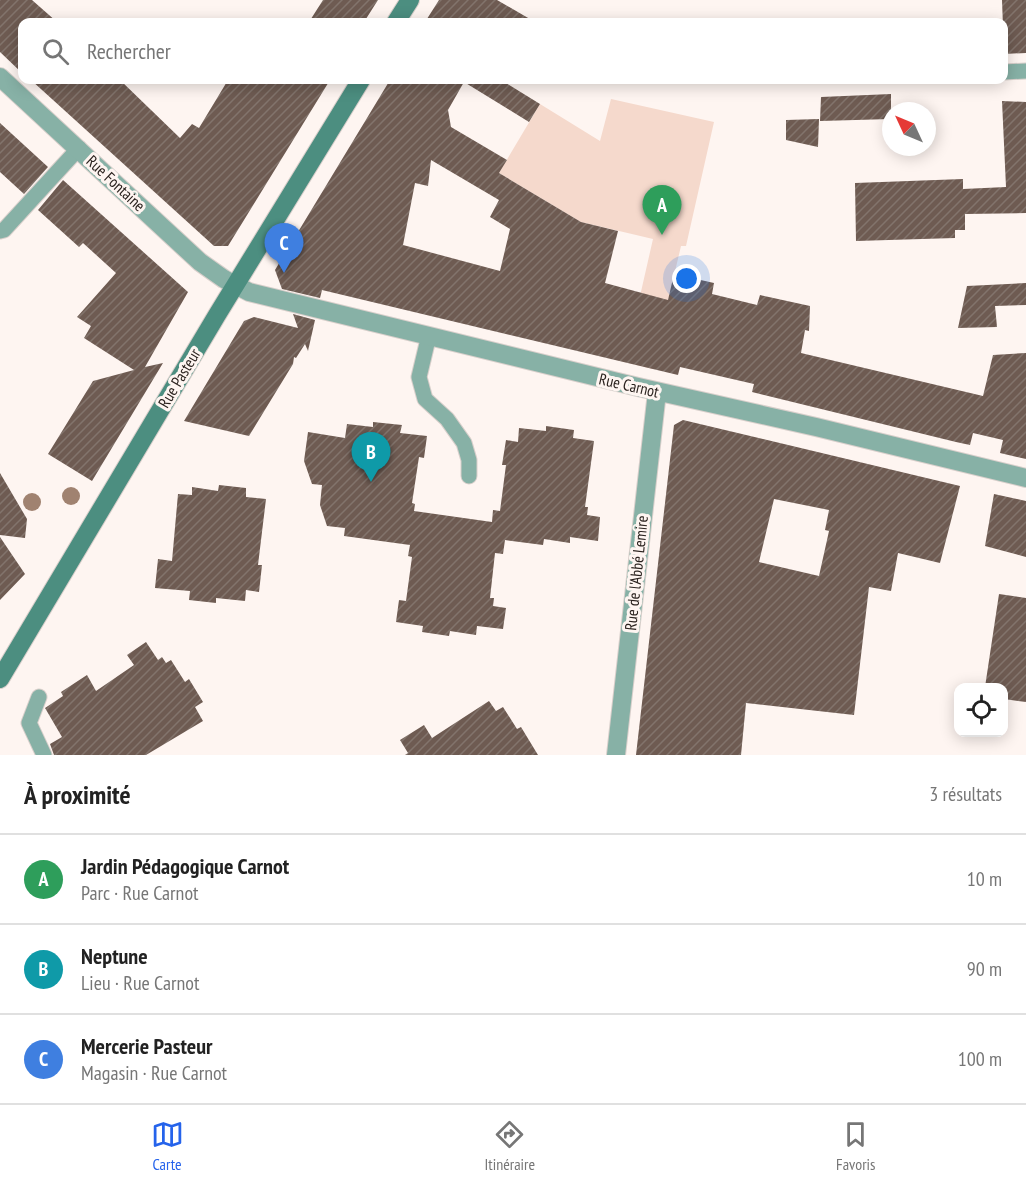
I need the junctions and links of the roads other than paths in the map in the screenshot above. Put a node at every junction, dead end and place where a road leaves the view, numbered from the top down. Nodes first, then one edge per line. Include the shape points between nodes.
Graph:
1 (410, 0) edge
2 (399, 18) edge
3 (1026, 71) edge
4 (1008, 72) edge
5 (0, 77) edge
6 (359, 84) edge
7 (79, 148) junction
8 (0, 231) edge
9 (235, 286) junction
10 (429, 335) junction
11 (657, 392) junction
12 (469, 476) dead end
13 (1026, 478) edge
14 (0, 679) edge
15 (39, 697) dead end
16 (44, 755) edge
17 (616, 755) edge

1 - 2 street
3 - 4 lane
5 - 7 street, Rue Fontaine
6 - 9 street, Rue Pasteur
7 - 8 lane
7 - 9 street, Rue Fontaine via 200,262
9 - 10 street, Rue Carnot via 261,297
9 - 14 street, Rue Pasteur
10 - 11 street, Rue Carnot
10 - 12 lane via 419,377 424,399 447,419 464,443
11 - 13 street, Rue Carnot
11 - 17 street, Rue de l'Abbé Lemire
15 - 16 lane via 29,723

